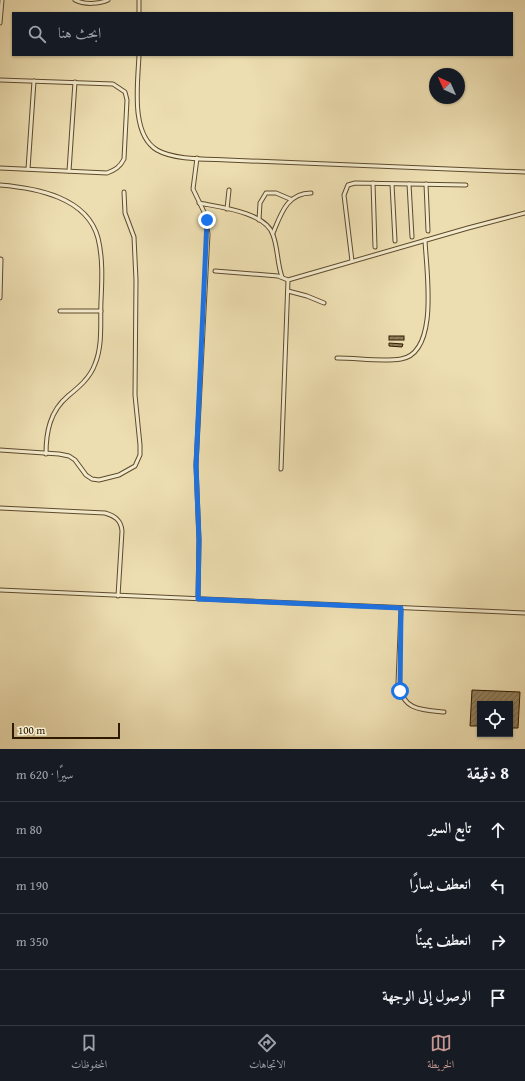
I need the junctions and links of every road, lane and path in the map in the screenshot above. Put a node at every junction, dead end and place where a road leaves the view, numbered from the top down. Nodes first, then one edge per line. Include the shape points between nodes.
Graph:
1 (2, 0) edge
2 (75, 0) edge
3 (108, 0) edge
4 (139, 0) edge
5 (139, 12) edge
6 (0, 23) edge
7 (139, 56) edge
8 (0, 80) edge
9 (34, 81) junction
10 (75, 82) junction
11 (197, 158) junction
12 (0, 168) edge
13 (28, 169) junction
14 (68, 171) junction
15 (525, 172) edge
16 (373, 183) junction
17 (392, 184) junction
18 (409, 184) junction
19 (426, 184) junction
20 (0, 185) edge
21 (466, 185) dead end
22 (229, 190) dead end
23 (124, 192) dead end
24 (311, 193) dead end
25 (290, 200) junction
26 (198, 203) junction
27 (227, 209) junction
28 (525, 213) edge
29 (259, 220) junction
30 (428, 231) dead end
31 (273, 233) junction
32 (412, 237) dead end
33 (424, 240) junction
34 (395, 241) dead end
35 (375, 247) dead end
36 (1, 259) dead end
37 (352, 261) junction
38 (215, 271) dead end
39 (282, 277) junction
40 (288, 280) junction
41 (288, 291) junction
42 (0, 298) edge
43 (324, 303) dead end
44 (60, 311) dead end
45 (100, 311) junction
46 (337, 358) dead end
47 (0, 450) edge
48 (46, 454) junction
49 (281, 469) dead end
50 (0, 508) edge
51 (0, 590) edge
52 (118, 596) junction
53 (198, 599) junction
54 (401, 608) junction
55 (525, 613) edge
56 (444, 712) dead end

1 - 6 lane
2 - 3 lane via 82,3 102,3
4 - 5 lane
7 - 11 lane via 139,111 144,137 153,147 163,152
8 - 9 lane
9 - 10 lane
9 - 13 lane
10 - 14 lane
10 - 14 lane via 113,84 124,92 127,100 125,151 120,165 107,173
11 - 15 lane
11 - 26 lane via 193,189
12 - 13 lane
13 - 14 lane
16 - 17 lane
16 - 35 lane
16 - 37 lane via 351,184 344,191
17 - 18 lane
17 - 34 lane
18 - 19 lane
18 - 32 lane
19 - 21 lane
19 - 30 lane
20 - 45 lane via 40,191 65,200 79,208 90,221 98,236 102,263
22 - 27 lane
23 - 48 lane via 125,212 134,237 134,395 140,455 135,466 127,472 99,480 86,475 69,456
24 - 25 lane via 297,195
25 - 29 lane via 276,193 266,193 260,203
25 - 31 lane
26 - 27 lane
26 - 53 lane via 207,220 208,234 196,466
27 - 29 lane
28 - 33 lane
29 - 31 lane
31 - 39 lane
33 - 37 lane
33 - 46 lane via 428,309 421,346 416,352 402,359
36 - 42 lane
37 - 40 lane
38 - 39 lane
39 - 40 lane
40 - 41 lane
41 - 43 lane
41 - 49 lane
44 - 45 lane
45 - 48 lane via 99,353 95,366 79,388 66,397 56,409 49,423
47 - 48 lane
50 - 52 lane via 105,513 117,518 122,531
51 - 52 lane
52 - 53 lane
53 - 54 lane
54 - 55 lane
54 - 56 lane via 400,691 409,705 416,709

